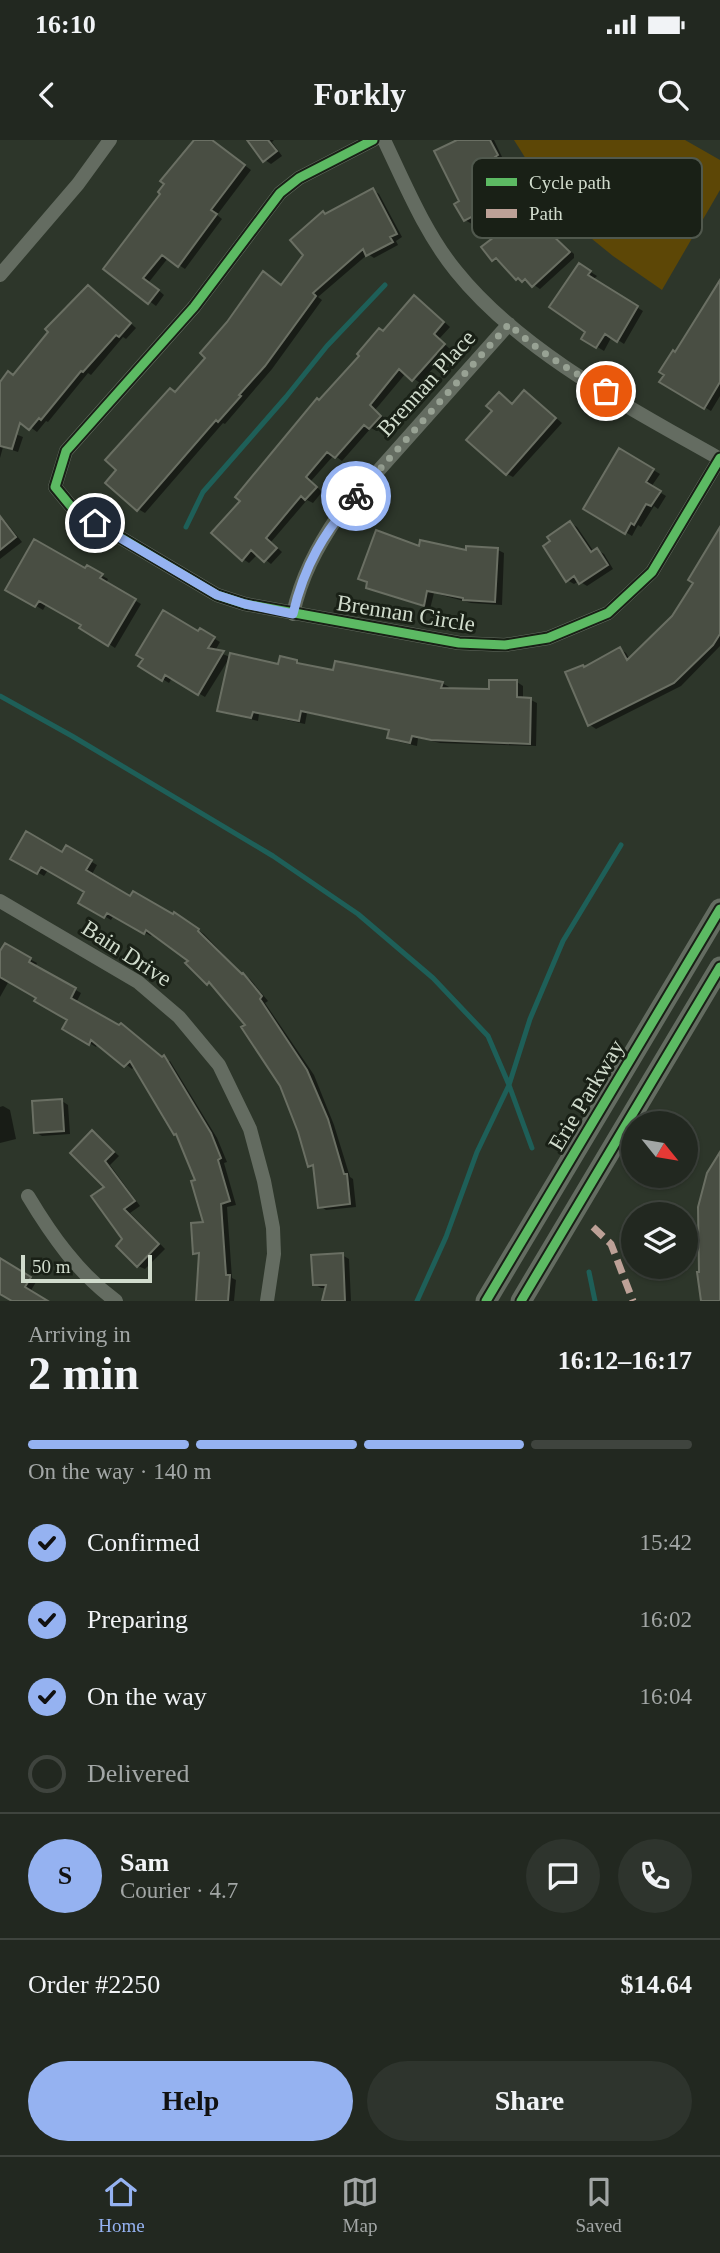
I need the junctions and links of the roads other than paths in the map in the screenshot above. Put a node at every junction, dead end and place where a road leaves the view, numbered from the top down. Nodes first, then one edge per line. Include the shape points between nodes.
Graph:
1 (110, 140) edge
2 (373, 140) edge
3 (384, 140) edge
4 (0, 275) edge
5 (509, 324) junction
6 (720, 459) edge
7 (293, 614) junction
8 (0, 901) edge
9 (720, 909) edge
10 (720, 967) edge
11 (28, 1196) dead end
12 (116, 1301) edge
13 (267, 1301) edge
14 (486, 1301) edge
15 (521, 1301) edge

1 - 4 street
2 - 7 street, Brennan Circle via 280,192 194,307 66,451 55,488 74,510 217,595
3 - 5 street via 422,217 455,270
5 - 6 street via 557,361
5 - 7 street, Brennan Place via 338,516 317,546
6 - 7 street, Brennan Circle via 652,572 608,613 548,638 505,645 459,643
8 - 13 street, Bain Drive via 138,982 179,1017 219,1065 250,1129 264,1181 274,1254
9 - 14 main road, Erie Parkway
10 - 15 main road
11 - 12 street via 78,1267

